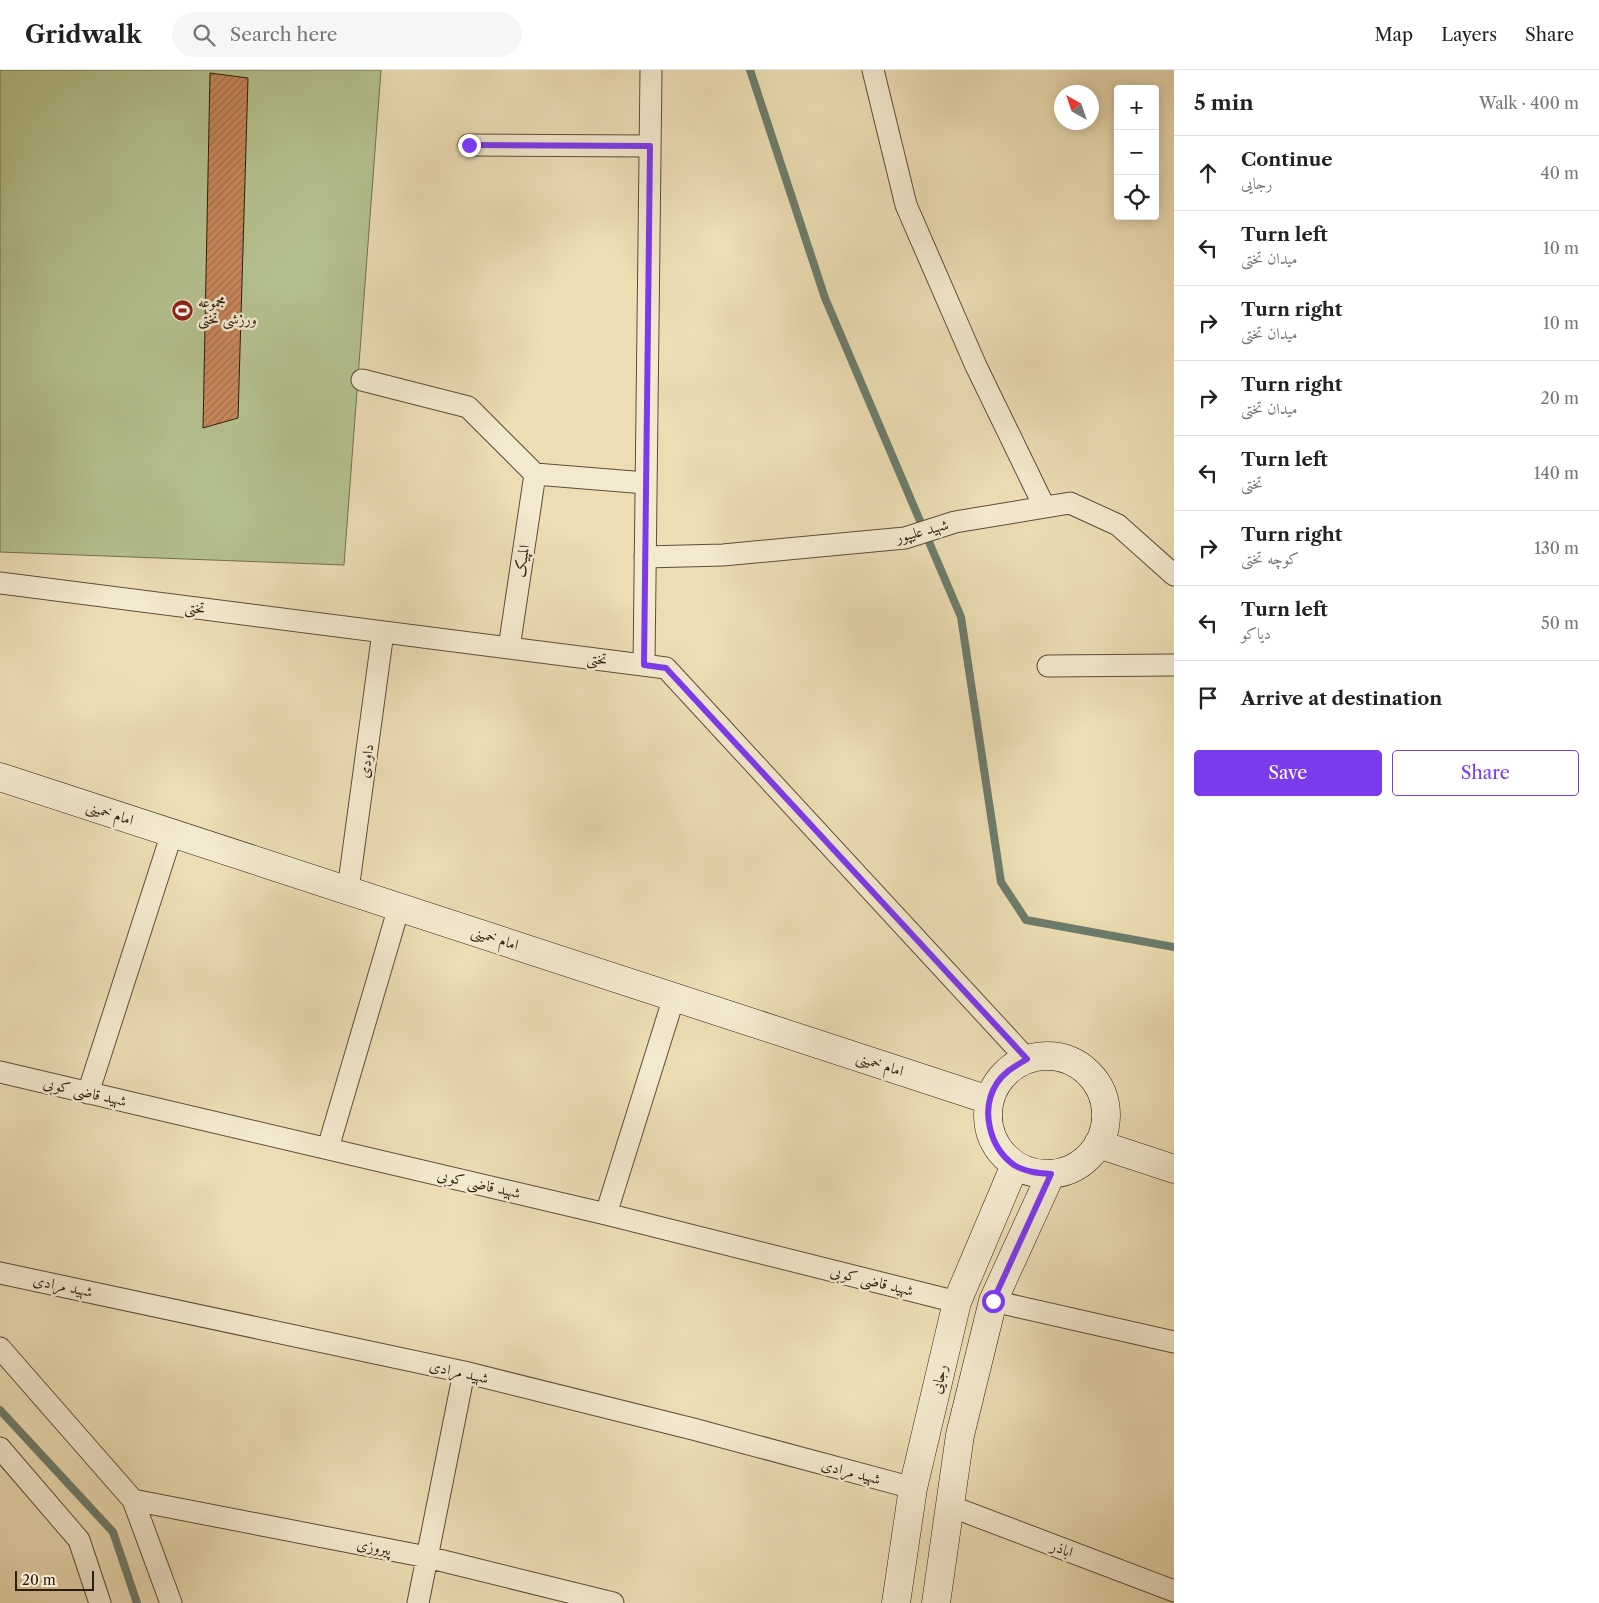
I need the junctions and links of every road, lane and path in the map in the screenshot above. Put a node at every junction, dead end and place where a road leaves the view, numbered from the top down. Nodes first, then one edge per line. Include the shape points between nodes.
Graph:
1 (651, 70) edge
2 (873, 70) edge
3 (469, 145) dead end
4 (650, 146) junction
5 (362, 380) dead end
6 (535, 474) junction
7 (646, 483) junction
8 (1044, 506) junction
9 (645, 557) junction
10 (1174, 574) edge
11 (0, 583) edge
12 (383, 632) junction
13 (509, 648) junction
14 (644, 665) junction
15 (1174, 665) edge
16 (1048, 666) dead end
17 (0, 777) edge
18 (172, 833) junction
19 (348, 890) junction
20 (399, 907) junction
21 (674, 997) junction
22 (1027, 1059) junction
23 (0, 1072) edge
24 (88, 1092) junction
25 (989, 1100) junction
26 (1098, 1144) junction
27 (328, 1148) junction
28 (1015, 1165) junction
29 (1174, 1169) edge
30 (1051, 1174) junction
31 (606, 1214) junction
32 (1, 1278) edge
33 (993, 1301) junction
34 (957, 1302) junction
35 (1174, 1342) edge
36 (0, 1348) edge
37 (464, 1372) junction
38 (0, 1448) edge
39 (913, 1488) junction
40 (133, 1500) junction
41 (950, 1506) junction
42 (427, 1557) junction
43 (1174, 1592) edge
44 (100, 1603) edge
45 (171, 1603) edge
46 (418, 1603) edge
47 (613, 1603) edge
48 (896, 1603) edge
49 (936, 1603) edge

1 - 4 street
2 - 8 street via 906,206 976,366
3 - 4 street
4 - 7 street
5 - 6 street via 468,408
6 - 7 street
6 - 13 street, المپیک
7 - 9 street
8 - 9 street, شهید علیپور via 955,522 905,538 723,555
8 - 10 street, شهید علیپور via 1070,503 1118,525
9 - 14 street
11 - 12 street, تختی
12 - 13 street, تختی
12 - 19 street, داودی
13 - 14 street, تختی
14 - 22 street, تختی via 666,668
15 - 16 street
17 - 18 main road, امام خمینی
18 - 19 main road, امام خمینی
18 - 24 street
19 - 20 main road, امام خمینی
20 - 21 main road, امام خمینی
20 - 27 street
21 - 25 main road, امام خمینی
21 - 31 street
22 - 25 main road via 1010,1069 997,1083
22 - 26 main road via 1048,1056 1067,1060 1085,1070 1098,1085 1105,1104 1105,1125
23 - 24 street, شهید قاضی کوبی
24 - 27 street, شهید قاضی کوبی
25 - 28 main road via 988,1119 992,1137 1001,1153
26 - 29 main road
26 - 30 main road via 1085,1160 1069,1170
27 - 31 street, شهید قاضی کوبی
28 - 30 main road via 1032,1172
28 - 34 main road, رجایی
30 - 33 main road
31 - 34 street, شهید قاضی کوبی
32 - 37 street, شهید مرادی
33 - 35 street
33 - 41 main road via 960,1434
34 - 39 main road, رجایی
36 - 40 street
37 - 39 street, شهید مرادی
37 - 42 street
38 - 44 street via 79,1540
39 - 48 main road, رجایی
40 - 42 street, پیروزی
40 - 45 street
41 - 43 street, اباذر
41 - 49 main road
42 - 46 street
42 - 47 street, پیروزی

